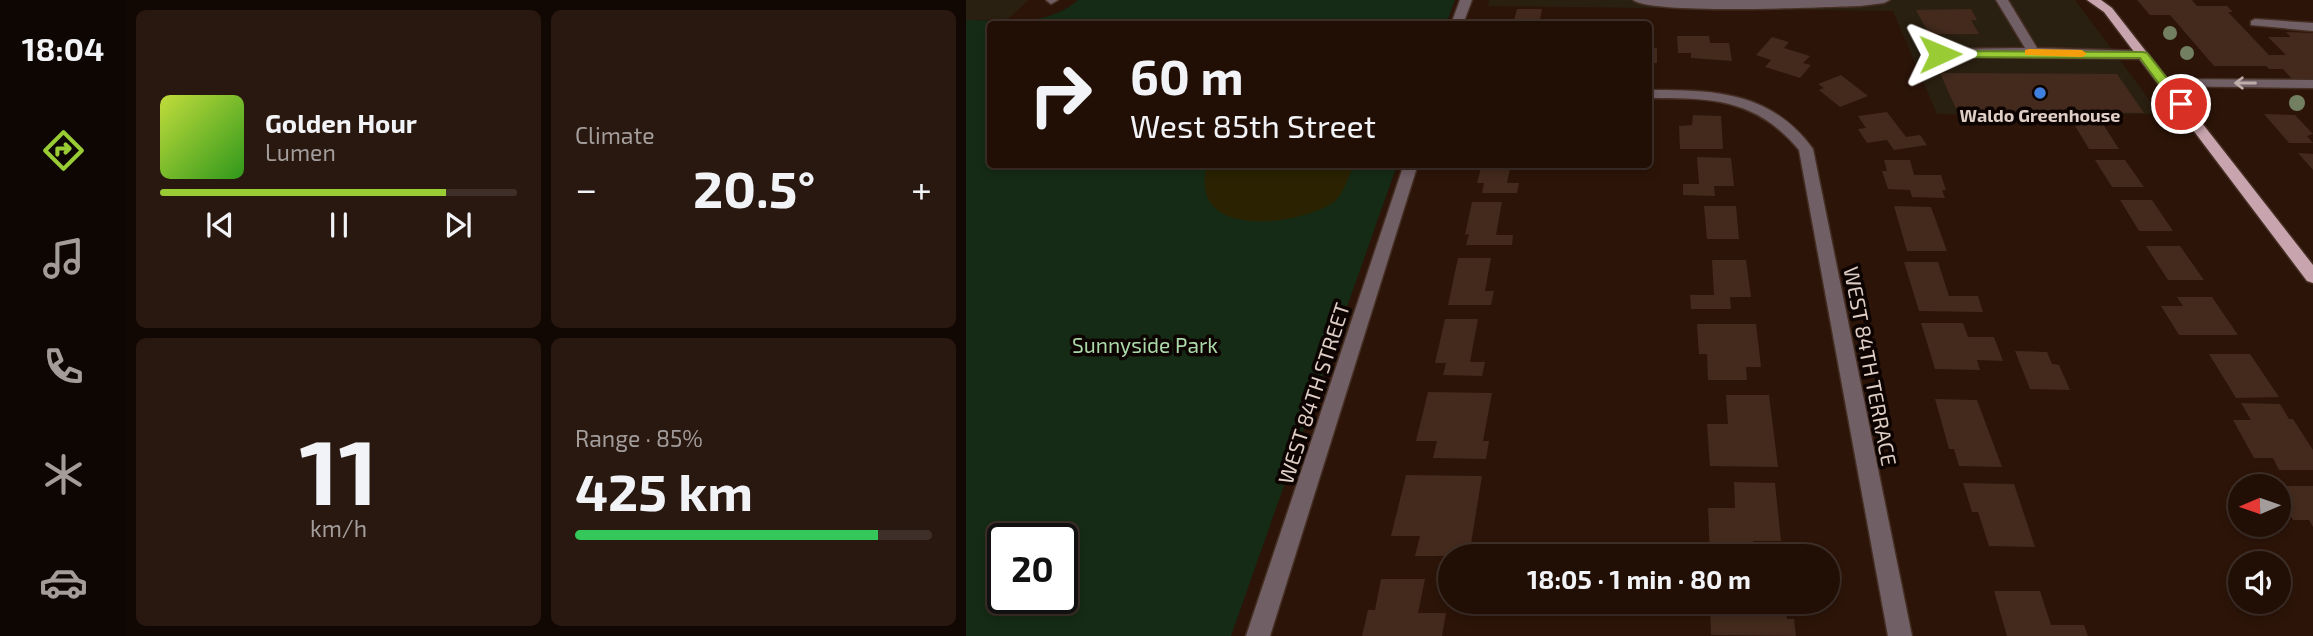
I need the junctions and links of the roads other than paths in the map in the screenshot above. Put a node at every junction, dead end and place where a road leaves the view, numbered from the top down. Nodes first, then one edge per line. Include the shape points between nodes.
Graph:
1 (1466, 0) edge
2 (1639, 0) edge
3 (1883, 0) edge
4 (2002, 0) edge
5 (2093, 0) edge
6 (2108, 5) edge
7 (1458, 21) edge
8 (2255, 23) dead end
9 (2313, 27) edge
10 (2033, 52) junction
11 (1940, 54) dead end
12 (2143, 55) junction
13 (2164, 83) junction
14 (2313, 84) edge
15 (1652, 93) edge
16 (1410, 168) edge
17 (2313, 277) edge
18 (1258, 636) edge
19 (1900, 636) edge

1 - 7 street
2 - 3 street via 1674,5
4 - 10 street
5 - 6 main road
6 - 12 main road
8 - 9 street
10 - 11 street
10 - 12 street
12 - 13 main road
14 -> 13 street
13 - 17 main road
15 - 19 street, WEST 84TH TERRACE via 1724,97 1762,108 1794,131 1806,149
16 - 18 street, WEST 84TH STREET

